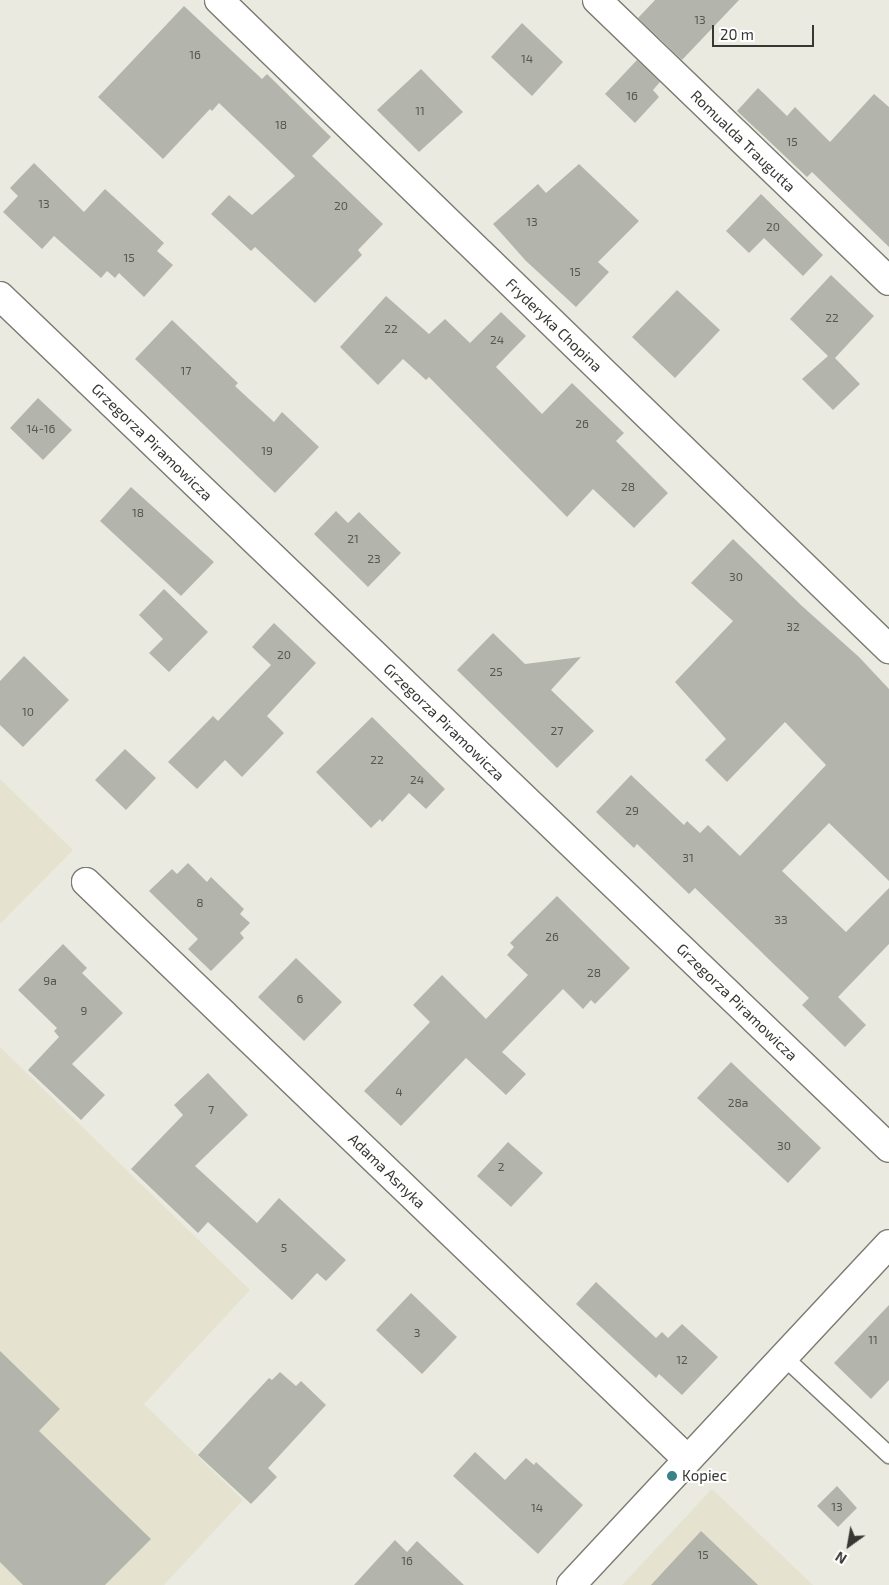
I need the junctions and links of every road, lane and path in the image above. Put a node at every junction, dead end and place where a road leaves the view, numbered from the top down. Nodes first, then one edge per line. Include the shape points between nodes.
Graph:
1 (219, 0) edge
2 (596, 0) edge
3 (889, 281) edge
4 (0, 296) edge
5 (889, 649) edge
6 (86, 882) dead end
7 (889, 1148) edge
8 (889, 1244) edge
9 (784, 1357) junction
10 (889, 1455) edge
11 (687, 1459) junction
12 (571, 1585) edge

1 - 5 street, Fryderyka Chopina
2 - 3 street, Romualda Traugutta
4 - 7 street, Grzegorza Piramowicza
6 - 11 street, Adama Asnyka
8 - 9 street
9 - 10 lane
9 - 11 street
11 - 12 street

